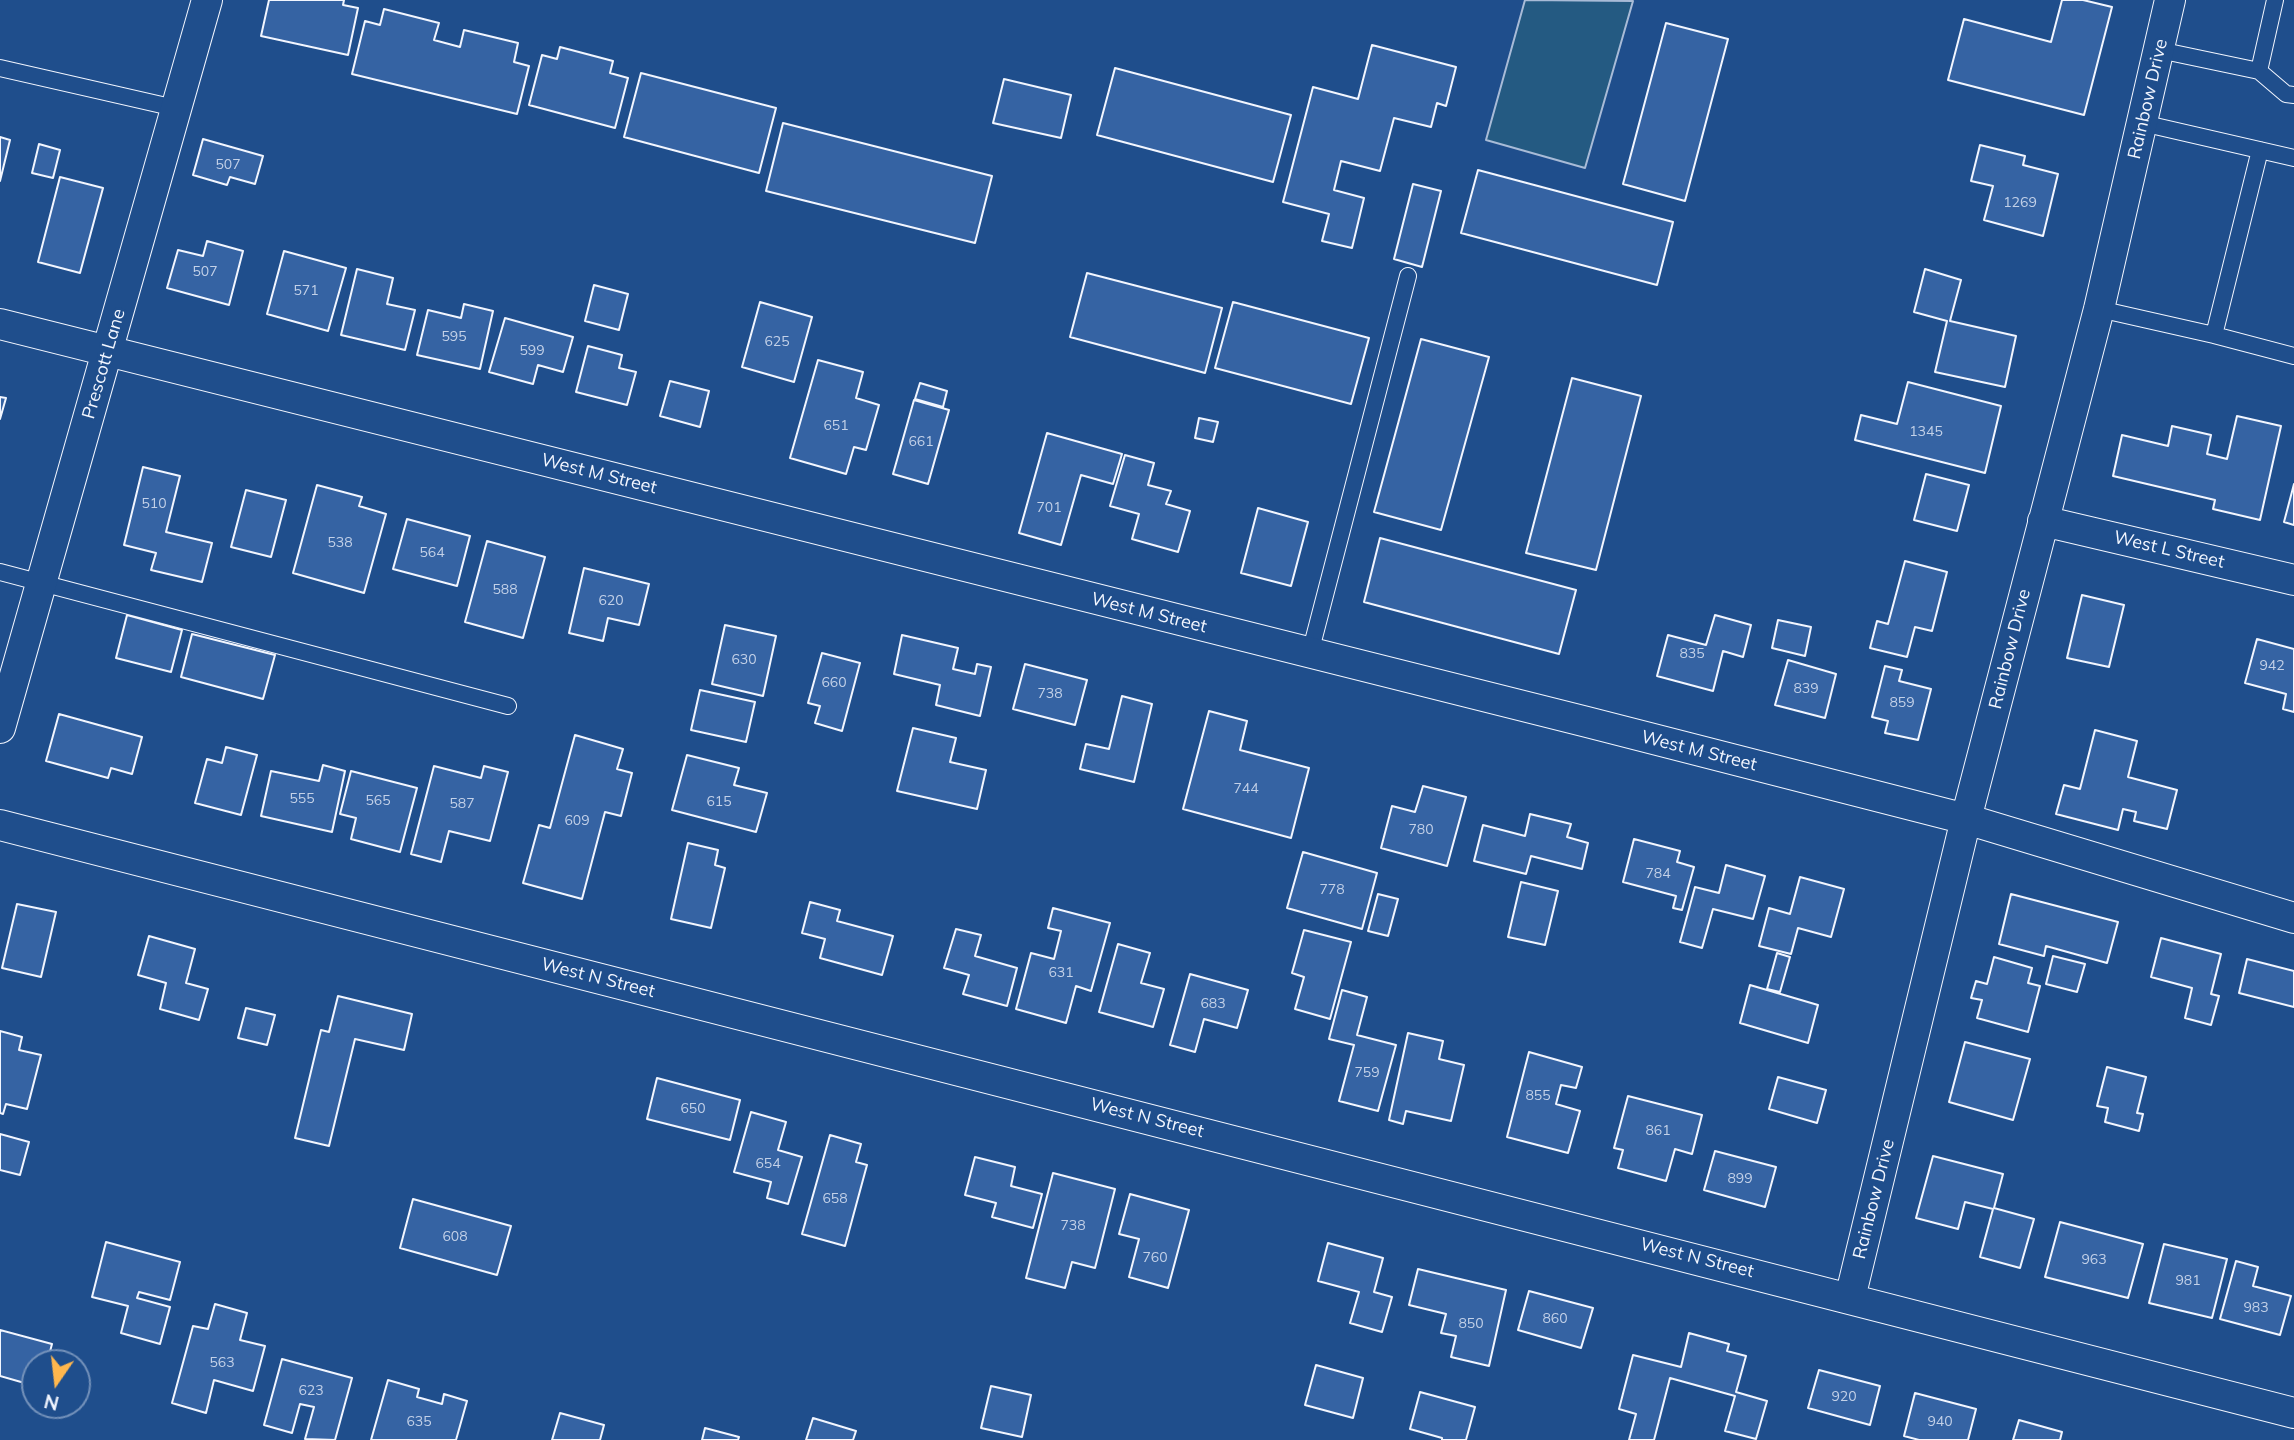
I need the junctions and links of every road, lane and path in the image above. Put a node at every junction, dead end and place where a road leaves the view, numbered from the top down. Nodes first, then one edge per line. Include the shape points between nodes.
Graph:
1 (206, 0) edge
2 (2170, 0) edge
3 (2275, 0) edge
4 (2159, 50) junction
5 (0, 68) edge
6 (2259, 71) junction
7 (2294, 95) edge
8 (175, 108) junction
9 (2142, 123) junction
10 (2260, 150) junction
11 (2294, 158) edge
12 (1408, 276) dead end
13 (2099, 309) junction
14 (0, 324) edge
15 (2214, 335) junction
16 (108, 351) junction
17 (2294, 356) edge
18 (2043, 521) junction
19 (0, 572) edge
20 (2294, 580) edge
21 (41, 583) junction
22 (1310, 653) junction
23 (508, 706) dead end
24 (0, 728) edge
25 (1966, 819) junction
26 (0, 825) edge
27 (2294, 918) edge
28 (1850, 1297) junction
29 (2294, 1413) edge

1 - 8 street, Prescott Lane
2 - 4 street, Rainbow Drive
3 - 6 lane
4 - 6 lane
4 - 9 street, Rainbow Drive
5 - 8 lane
6 - 7 lane via 2286,94
8 - 16 street, Prescott Lane
9 - 10 lane
9 - 13 street, Rainbow Drive
10 - 11 lane
10 - 15 lane
12 - 22 lane
13 - 15 lane
13 - 18 street, Rainbow Drive
14 - 16 street, West M Street
15 - 17 lane
16 - 21 street, Prescott Lane
16 - 22 street, West M Street
18 - 20 street, West L Street
18 - 25 street, Rainbow Drive
19 - 21 lane
21 - 23 lane
21 - 24 street, Prescott Lane
22 - 25 street, West M Street
25 - 27 street, West M Street
25 - 28 street, Rainbow Drive
26 - 28 street, West N Street
28 - 29 street, West N Street

